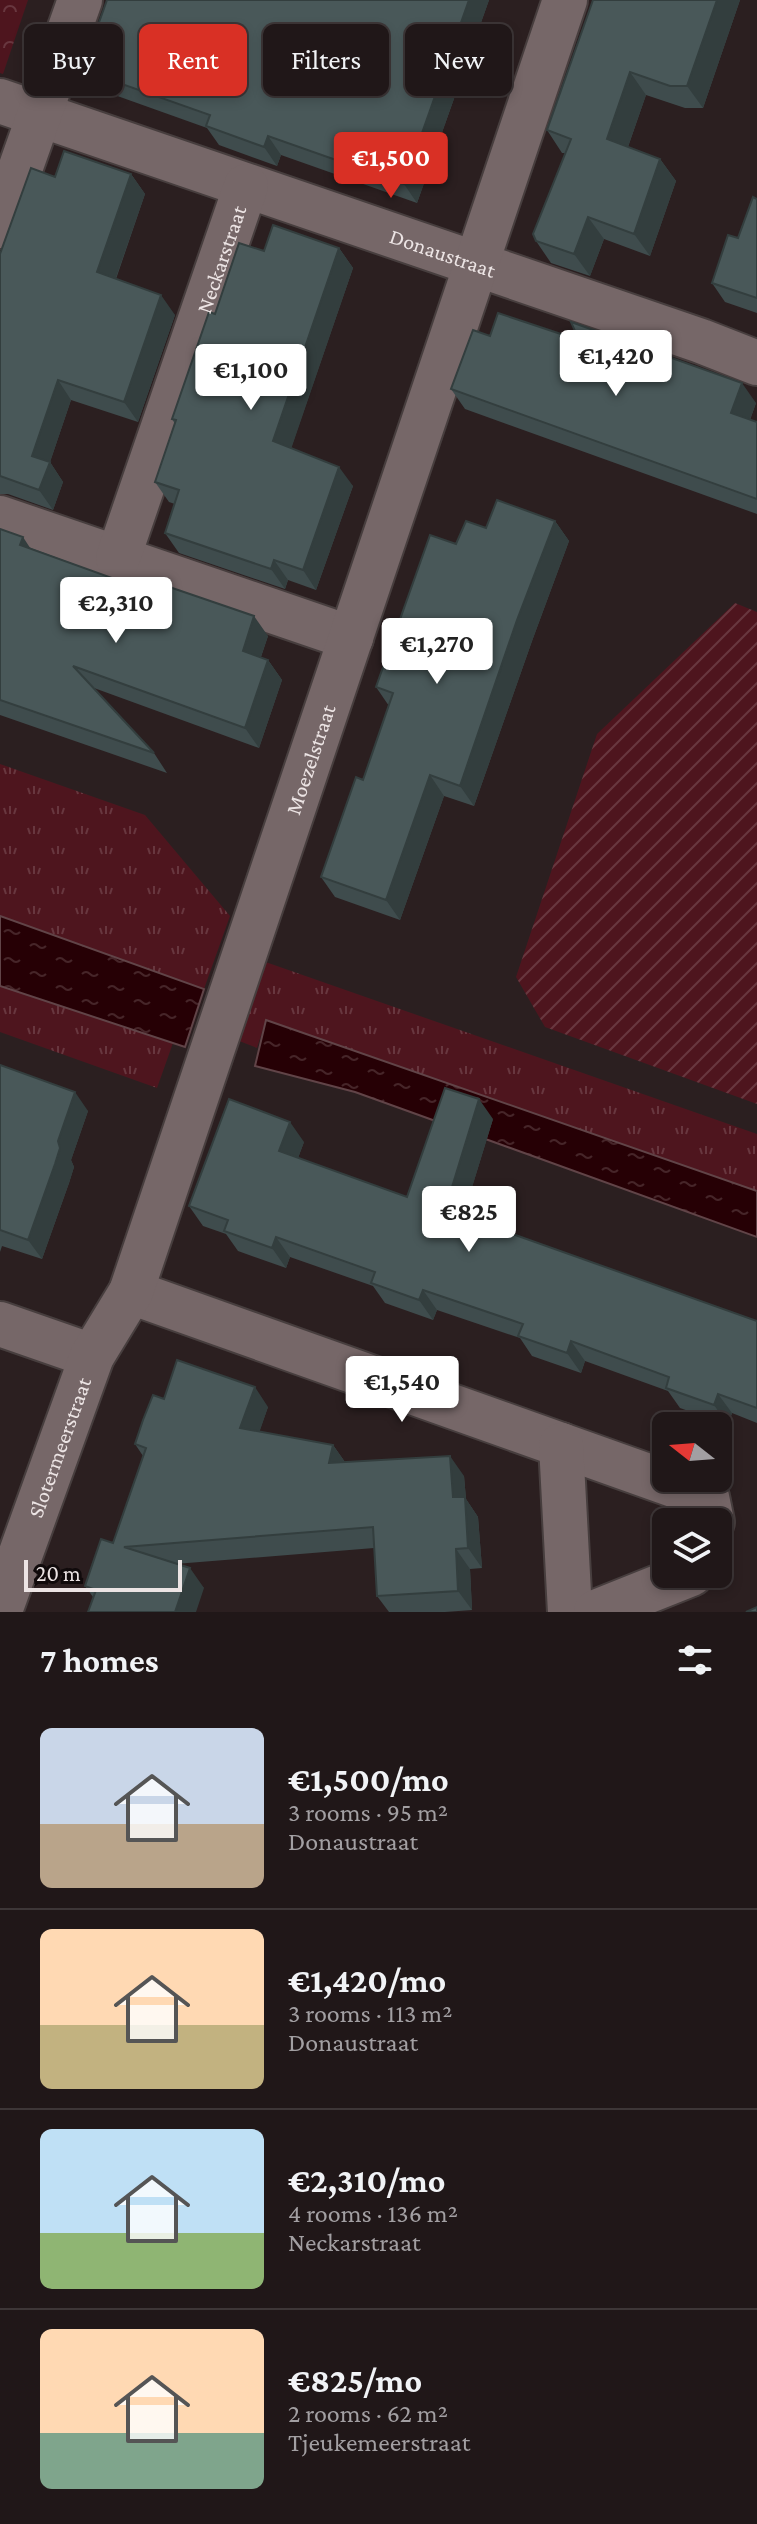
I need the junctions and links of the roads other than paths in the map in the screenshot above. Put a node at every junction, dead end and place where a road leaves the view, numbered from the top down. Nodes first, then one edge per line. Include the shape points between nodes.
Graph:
1 (80, 0) edge
2 (565, 0) edge
3 (19, 108) edge
4 (246, 186) junction
5 (0, 226) edge
6 (476, 265) junction
7 (757, 363) edge
8 (0, 518) edge
9 (118, 558) junction
10 (351, 638) junction
11 (131, 1292) junction
12 (0, 1324) edge
13 (92, 1356) junction
14 (561, 1445) junction
15 (709, 1508) edge
16 (656, 1588) edge
17 (0, 1611) edge
18 (570, 1612) edge
19 (596, 1612) edge

1 - 3 street
2 - 6 street, Moezelstraat
3 - 4 street, Donaustraat
3 - 5 street
4 - 6 street, Donaustraat
4 - 9 street, Neckarstraat
6 - 7 street, Donaustraat
6 - 10 street, Moezelstraat
8 - 9 street
9 - 10 street
10 - 11 street, Moezelstraat
11 - 13 street, Slotermeerstraat
11 - 14 street
12 - 13 street
13 - 17 street, Slotermeerstraat
14 - 15 street via 707,1497
14 - 18 street
16 - 19 street

